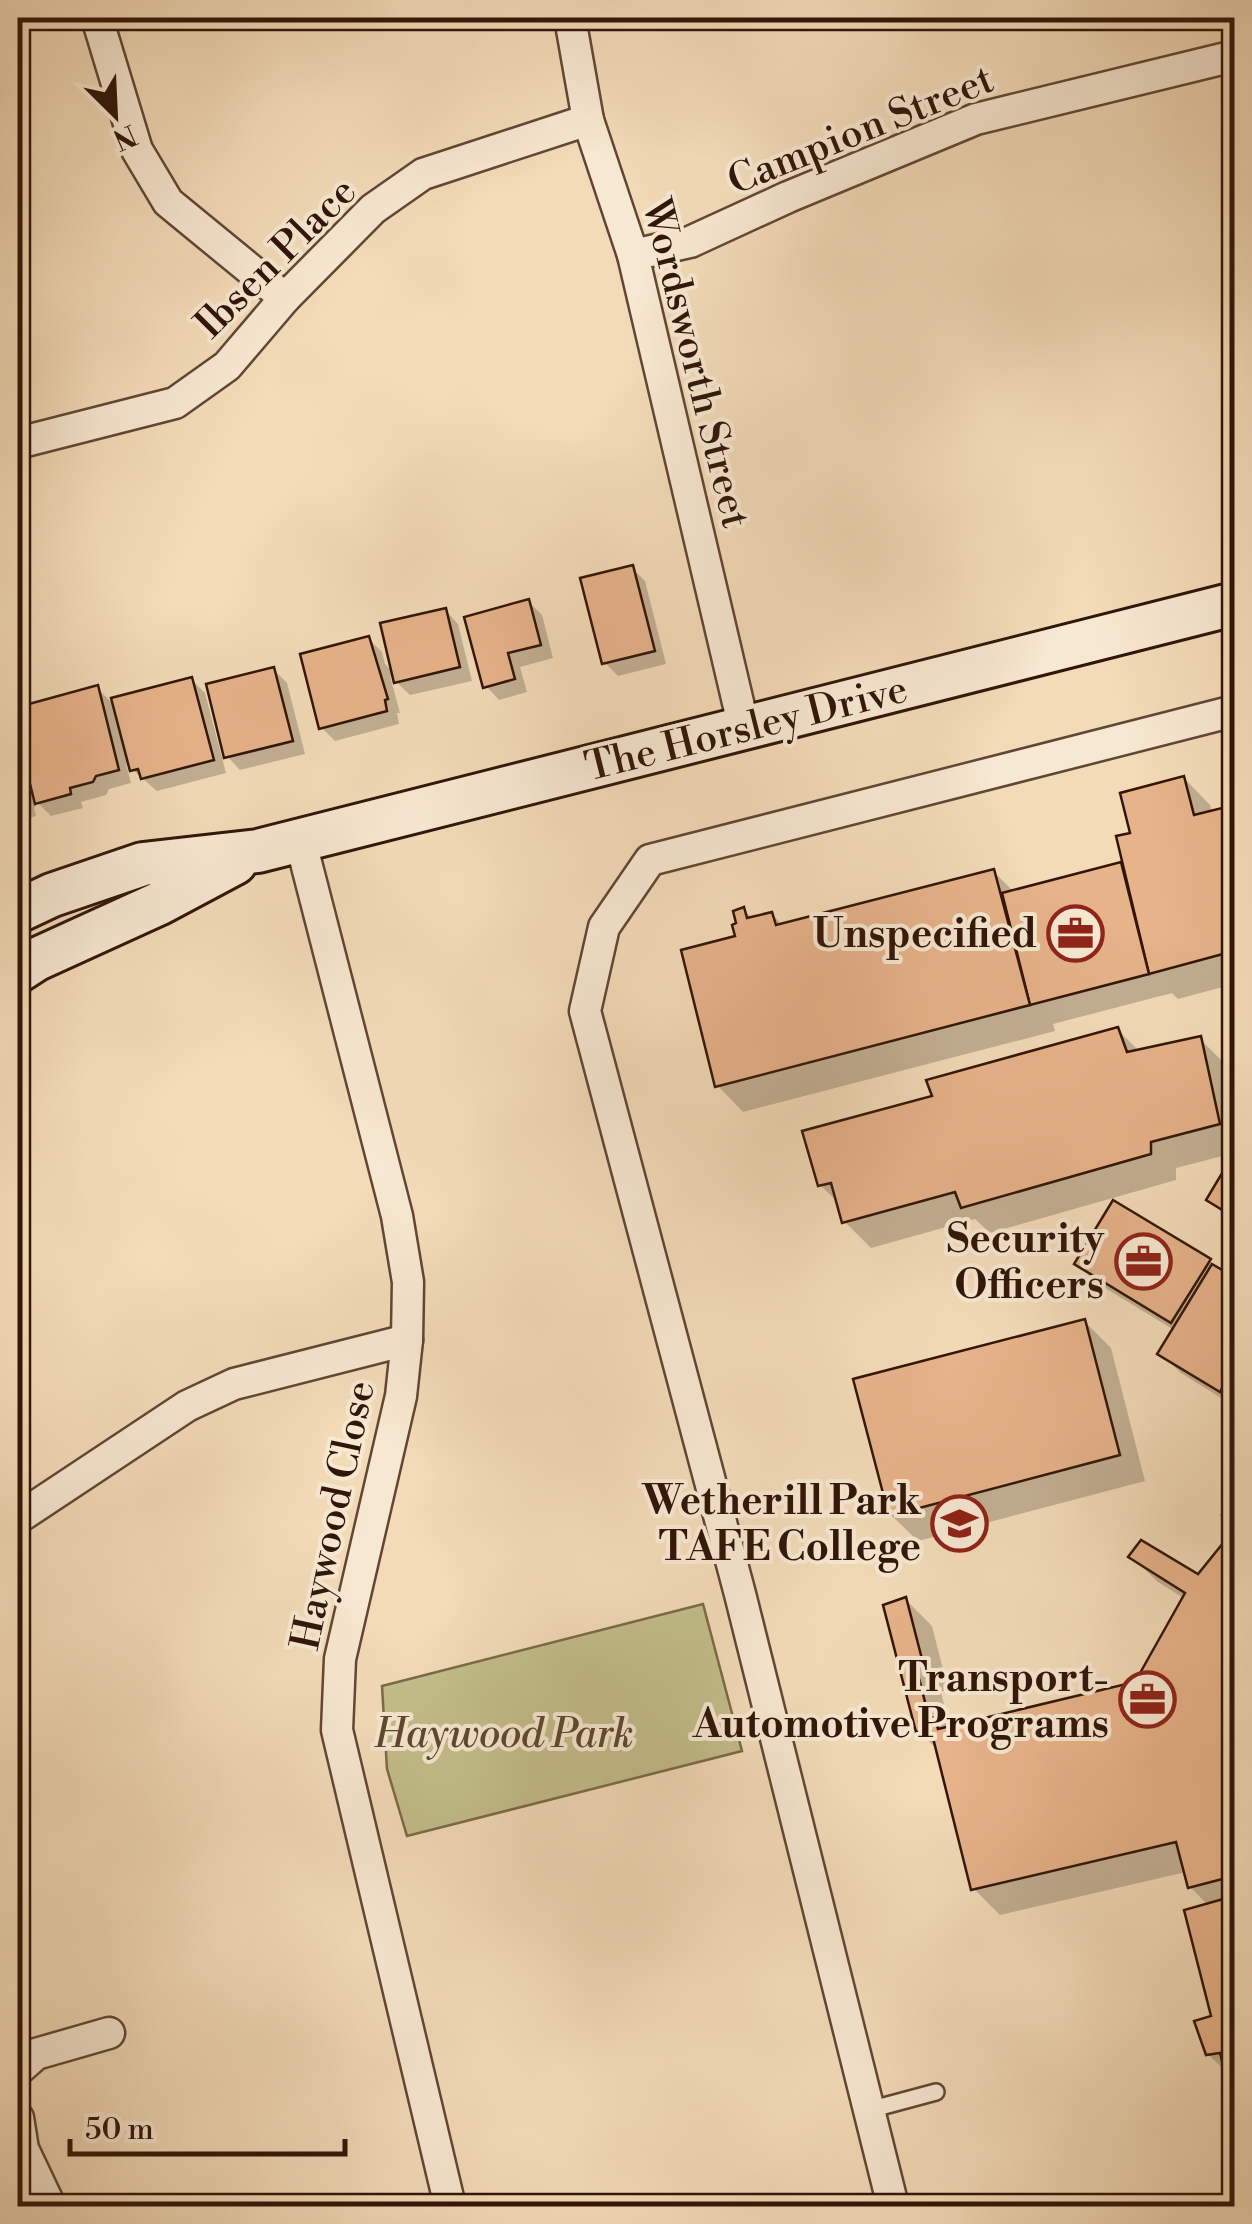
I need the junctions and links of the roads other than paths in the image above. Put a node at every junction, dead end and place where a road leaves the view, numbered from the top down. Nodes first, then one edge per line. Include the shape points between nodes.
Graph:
1 (97, 18) edge
2 (570, 18) edge
3 (1234, 56) edge
4 (588, 120) junction
5 (634, 255) junction
6 (285, 298) junction
7 (18, 443) edge
8 (1234, 604) edge
9 (1234, 711) edge
10 (744, 728) junction
11 (300, 839) junction
12 (258, 851) junction
13 (18, 911) edge
14 (18, 971) edge
15 (406, 1340) junction
16 (18, 1518) edge
17 (108, 2033) dead end
18 (18, 2070) edge
19 (936, 2092) dead end
20 (869, 2110) junction
21 (18, 2118) edge
22 (50, 2206) edge
23 (450, 2206) edge
24 (893, 2206) edge

1 - 6 street via 137,150 168,202
2 - 4 street, Wordsworth Street
3 - 5 street, Campion Street via 976,118 690,242
4 - 5 street, Wordsworth Street
4 - 6 street, Ibsen Place via 422,174 372,209
5 - 10 street, Wordsworth Street
6 - 7 street, Ibsen Place via 227,366 175,403
8 - 10 main road, The Horsley Drive
9 - 20 street via 650,860 604,927 585,1010
10 - 11 main road, The Horsley Drive
11 - 12 main road, The Horsley Drive
11 - 15 street, Haywood Close via 397,1216 408,1282
12 - 13 main road, The Horsley Drive via 143,864
12 - 14 main road, The Horsley Drive
15 - 16 street via 234,1384 188,1406
15 - 23 street, Haywood Close via 401,1396 340,1659 336,1730
17 - 18 street via 36,2054
19 - 20 lane
20 - 24 street
21 - 22 street via 23,2149

